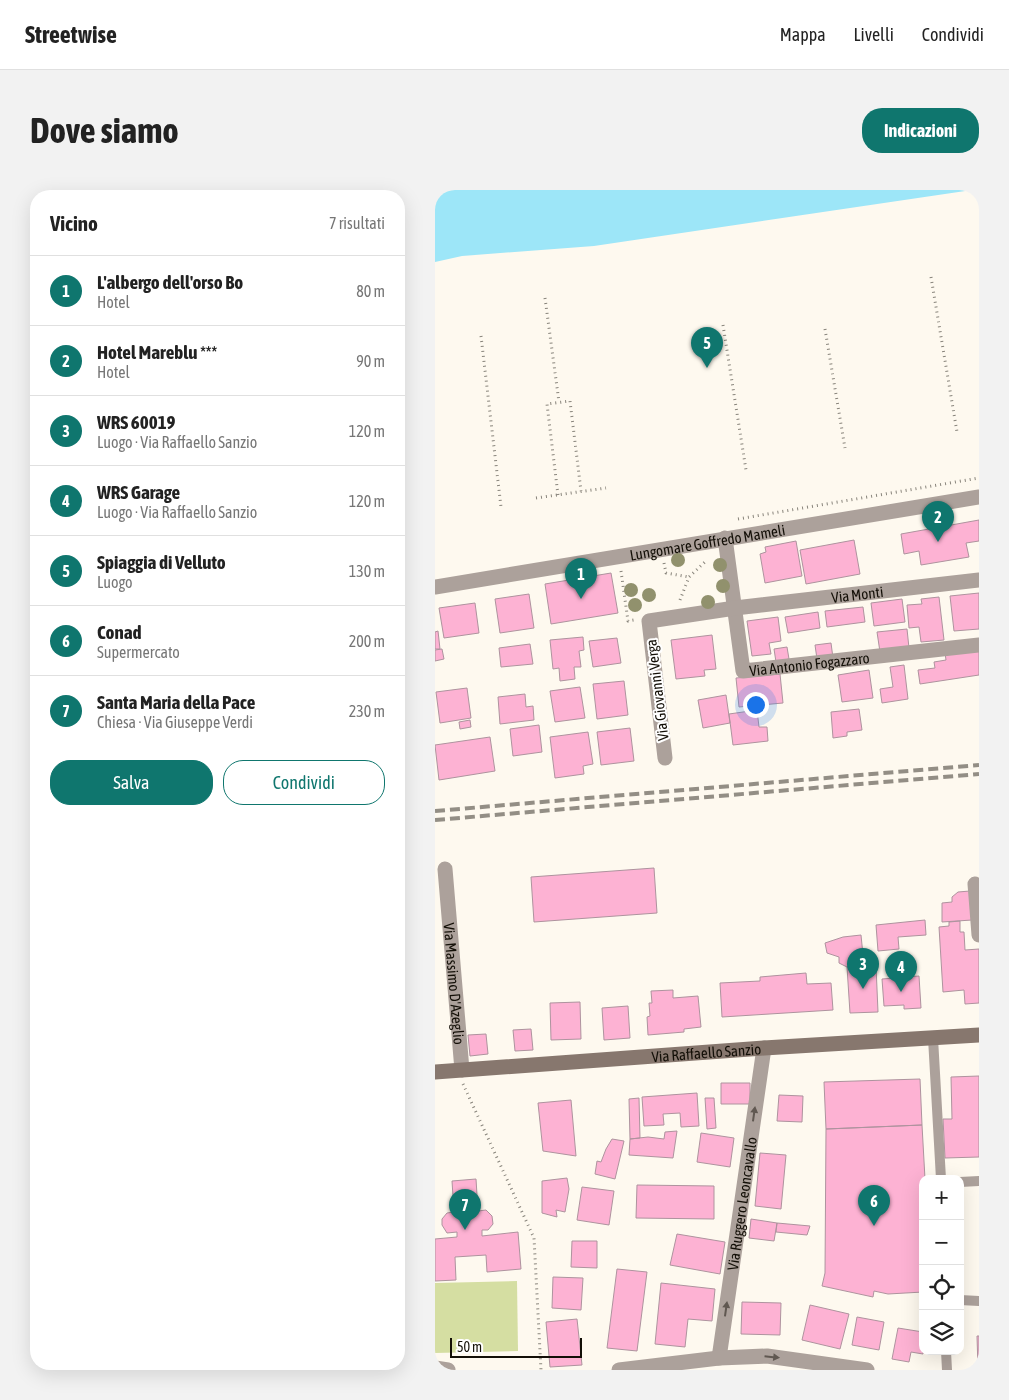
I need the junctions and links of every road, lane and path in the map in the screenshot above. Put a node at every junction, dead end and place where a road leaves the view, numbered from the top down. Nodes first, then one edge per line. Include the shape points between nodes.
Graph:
1 (931, 277) dead end
2 (545, 298) dead end
3 (723, 325) dead end
4 (825, 329) dead end
5 (481, 336) dead end
6 (559, 402) junction
7 (957, 432) dead end
8 (845, 448) dead end
9 (746, 470) dead end
10 (606, 488) dead end
11 (581, 491) junction
12 (558, 495) junction
13 (979, 497) edge
14 (536, 498) dead end
15 (501, 507) dead end
16 (725, 538) junction
17 (707, 560) dead end
18 (620, 563) dead end
19 (979, 580) edge
20 (435, 587) edge
21 (678, 604) dead end
22 (735, 608) junction
23 (643, 620) junction
24 (979, 645) edge
25 (665, 758) dead end
26 (445, 869) dead end
27 (975, 884) dead end
28 (979, 935) edge
29 (979, 1035) edge
30 (933, 1038) junction
31 (763, 1048) junction
32 (462, 1070) junction
33 (435, 1072) edge
34 (941, 1175) edge
35 (979, 1181) edge
36 (964, 1182) edge
37 (964, 1300) edge
38 (979, 1301) edge
39 (947, 1355) edge
40 (719, 1358) junction
41 (435, 1368) edge
42 (839, 1368) edge
43 (448, 1370) edge
44 (541, 1370) edge
45 (619, 1370) edge
46 (867, 1370) edge
47 (947, 1370) edge

1 - 7 path
2 - 6 path
3 - 9 path
4 - 8 path
5 - 15 path
6 - 11 path via 570,401
6 - 12 path via 547,404
10 - 11 path
11 - 12 path
12 - 14 path
13 - 16 street, Lungomare Goffredo Mameli
16 - 20 street, Lungomare Goffredo Mameli
16 - 22 street, Via Antonio Fogazzaro
17 - 21 path via 689,576
18 - 23 path via 629,621
19 - 22 street, Via Monti
22 - 23 street, Via Monti
22 - 24 street, Via Antonio Fogazzaro via 743,671
23 - 25 street, Via Giovanni Verga
26 - 32 street, Via Massimo D'Azeglio
27 - 28 street
29 - 30 main road, Via Raffaello Sanzio
30 - 31 main road, Via Raffaello Sanzio
30 - 34 lane
31 - 32 main road, Via Raffaello Sanzio
40 -> 31 street, Via Ruggero Leoncavallo
32 - 33 main road, Via Raffaello Sanzio
32 - 44 path via 463,1085 534,1238
35 - 36 lane
37 - 38 lane
39 - 47 lane
40 -> 42 street via 767,1356
40 - 45 street
41 - 43 street
42 - 46 street

